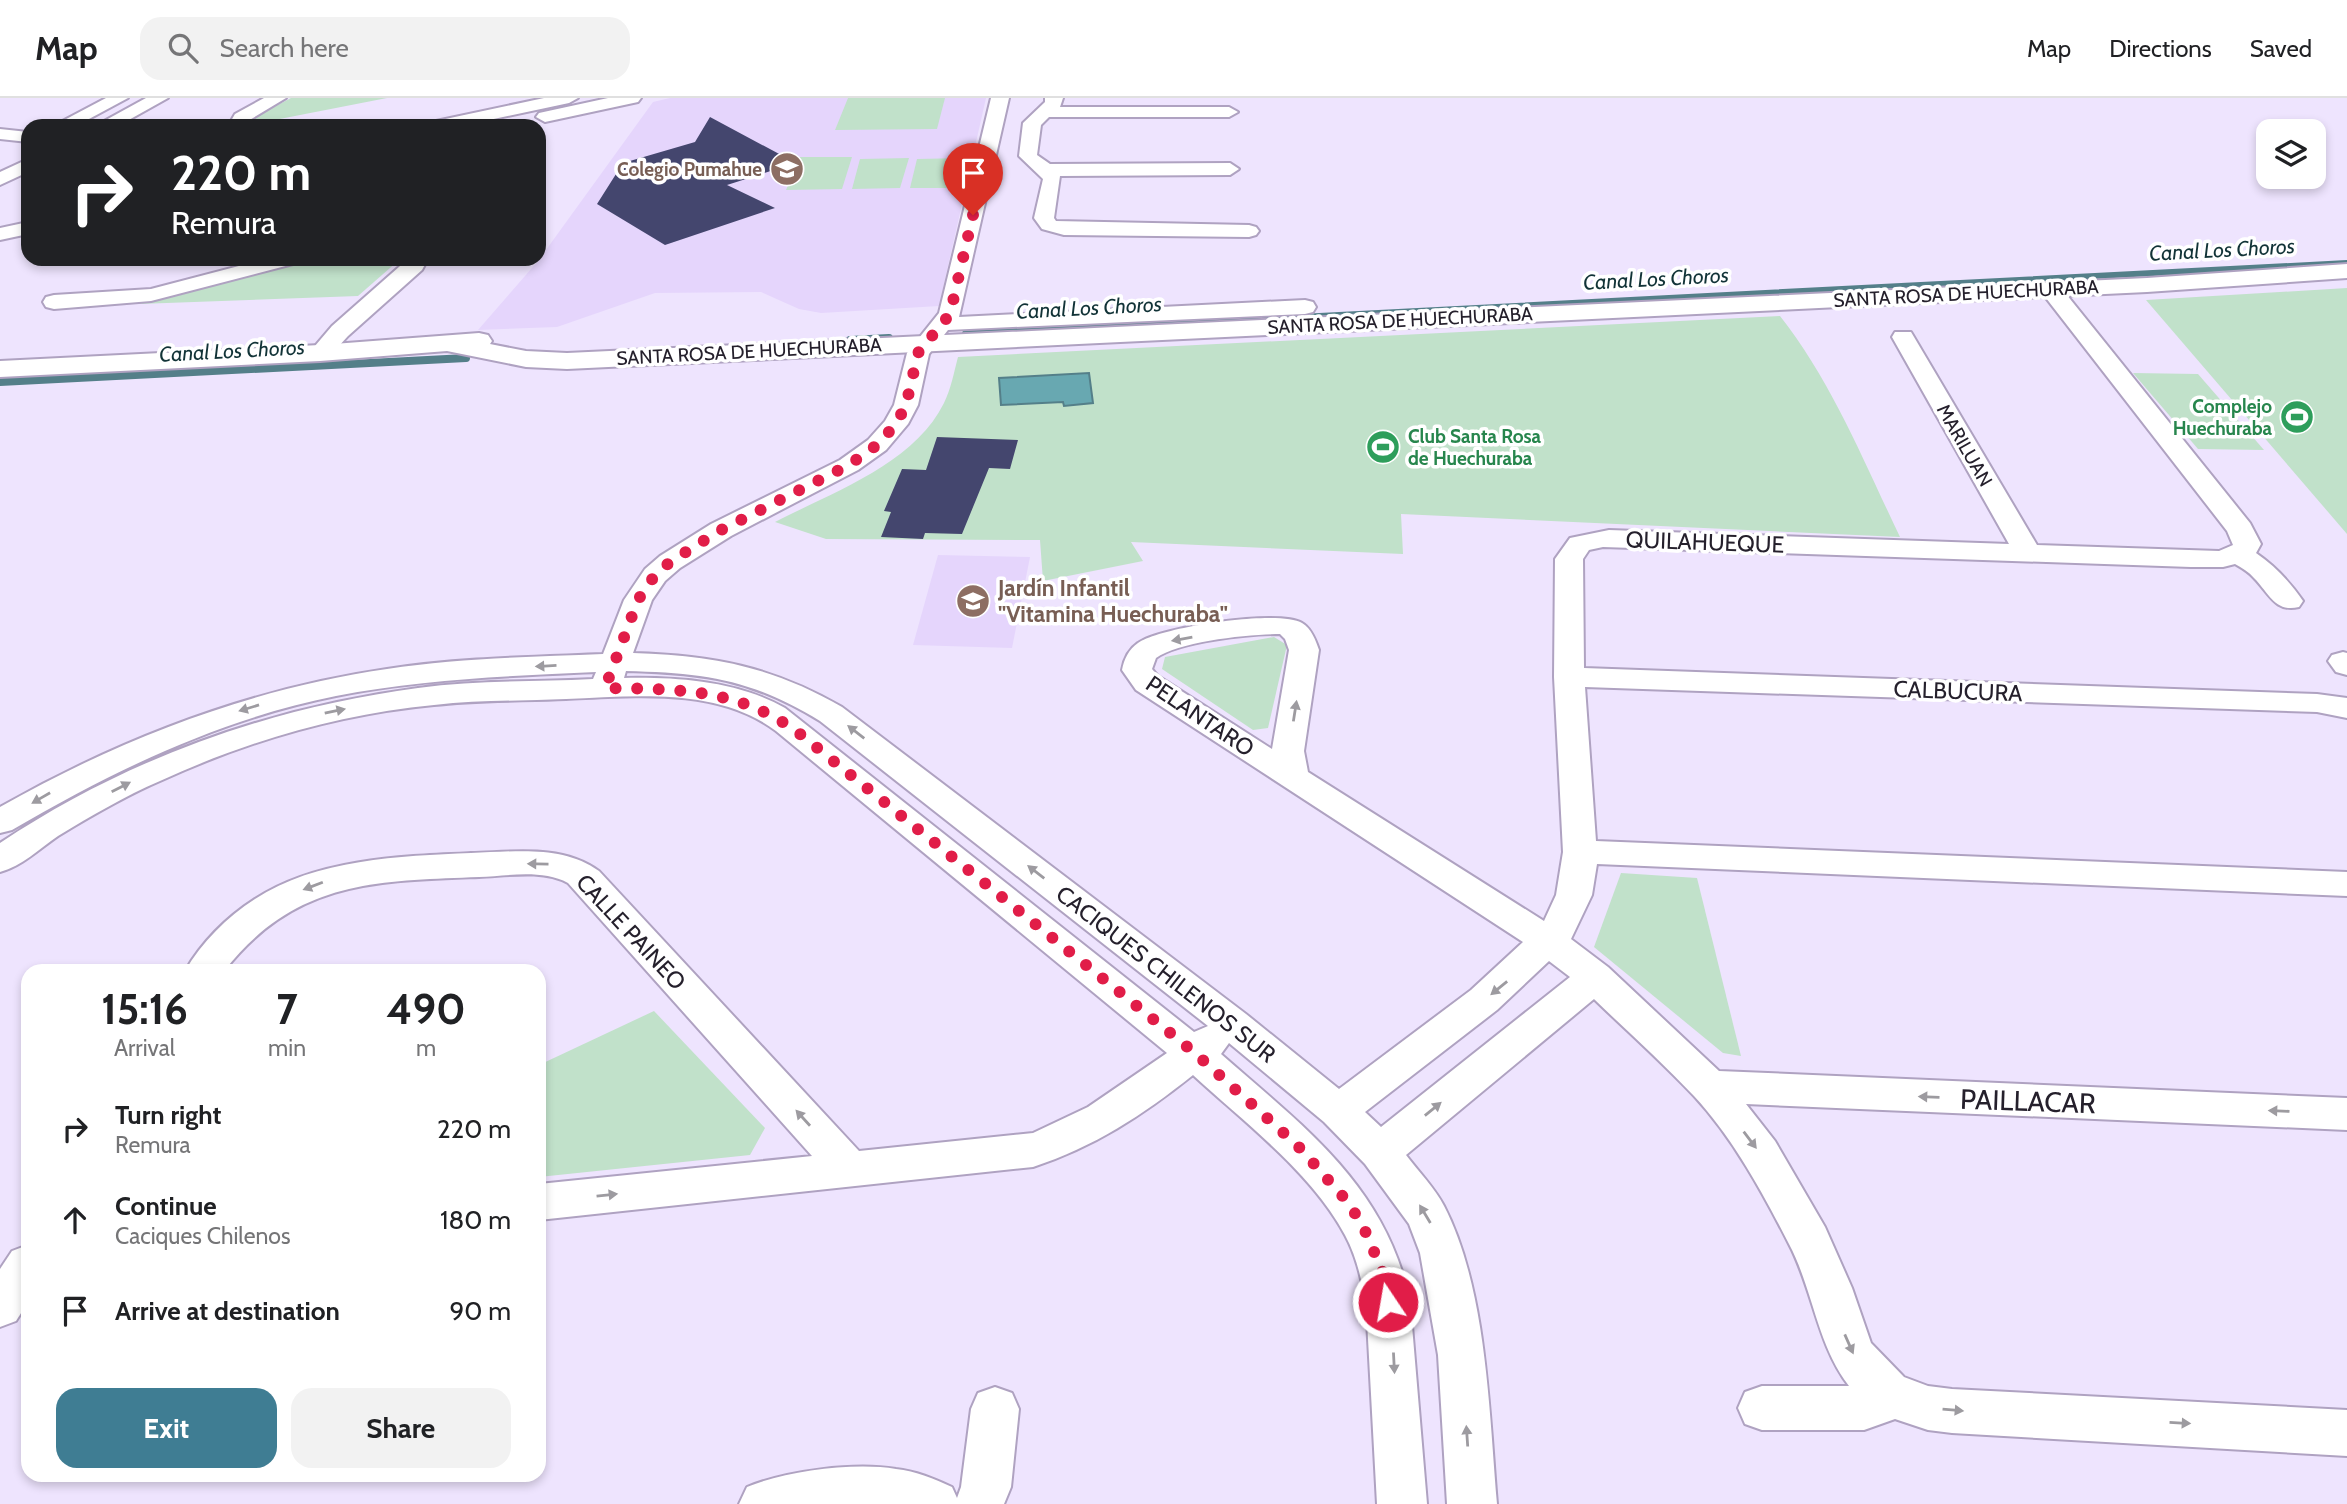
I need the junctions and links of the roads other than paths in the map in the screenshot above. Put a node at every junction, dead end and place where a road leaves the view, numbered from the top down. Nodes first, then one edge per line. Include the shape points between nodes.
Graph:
1 (119, 98) edge
2 (159, 98) edge
3 (277, 98) edge
4 (569, 98) edge
5 (632, 98) edge
6 (1000, 98) edge
7 (1049, 105) edge
8 (1229, 112) dead end
9 (76, 119) edge
10 (118, 119) edge
11 (240, 119) edge
12 (469, 119) edge
13 (534, 119) edge
14 (0, 134) edge
15 (21, 136) edge
16 (21, 146) edge
17 (9, 152) dead end
18 (21, 168) edge
19 (1230, 169) dead end
20 (1047, 170) junction
21 (0, 179) edge
22 (21, 214) edge
23 (0, 218) edge
24 (21, 230) edge
25 (1249, 231) dead end
26 (0, 234) edge
27 (263, 266) edge
28 (415, 266) edge
29 (2347, 271) edge
30 (2050, 289) junction
31 (54, 302) dead end
32 (1305, 307) dead end
33 (629, 333) dead end
34 (934, 333) junction
35 (591, 335) dead end
36 (1903, 337) dead end
37 (565, 349) junction
38 (320, 353) junction
39 (0, 369) edge
40 (2028, 553) junction
41 (2239, 554) junction
42 (2289, 601) dead end
43 (610, 675) junction
44 (1569, 677) junction
45 (300, 707) junction
46 (2347, 708) edge
47 (1293, 778) junction
48 (0, 822) edge
49 (1580, 852) junction
50 (0, 860) edge
51 (2347, 884) edge
52 (1548, 941) junction
53 (209, 964) edge
54 (1595, 977) junction
55 (1232, 1024) junction
56 (1195, 1053) junction
57 (1709, 1086) junction
58 (1338, 1111) junction
59 (2347, 1114) edge
60 (1380, 1152) junction
61 (849, 1169) junction
62 (546, 1201) edge
63 (21, 1275) edge
64 (0, 1307) edge
65 (1888, 1392) junction
66 (1762, 1408) dead end
67 (995, 1409) dead end
68 (2347, 1433) edge
69 (764, 1504) edge
70 (935, 1504) edge
71 (979, 1504) edge
72 (1402, 1504) edge
73 (1472, 1504) edge

1 - 9 street
2 - 10 street
3 - 11 street
4 - 12 street
5 - 13 street
6 - 34 street via 950,314
7 - 8 street
7 - 20 street via 1032,123 1028,156
14 - 15 street
16 - 17 street
18 - 21 street
19 - 20 street
20 - 25 street via 1052,179 1044,218 1056,228
22 - 23 street
24 - 26 street
27 - 31 street via 151,295
28 - 38 street
29 - 30 street, SANTA ROSA DE HUECHURABA
30 - 34 street, SANTA ROSA DE HUECHURABA
30 - 41 street via 2240,529 2246,544
32 - 34 street, SANTA ROSA DE HUECHURABA
33 - 34 street, SANTA ROSA DE HUECHURABA
34 - 37 street, SANTA ROSA DE HUECHURABA
34 - 43 street via 918,353 906,405 888,434 849,465 721,530 670,562 645,587
35 - 37 street via 570,341 558,354
36 - 40 street, MARILUAN
37 - 38 street, SANTA ROSA DE HUECHURABA via 526,359 454,345
38 - 39 street, SANTA ROSA DE HUECHURABA
40 - 41 street, QUILAHUEQUE via 2191,559
40 - 44 street, QUILAHUEQUE via 1609,538 1586,541 1573,549 1569,559
41 - 42 street via 2263,570
43 - 45 street
55 -> 43 street, CACIQUES CHILENOS SUR via 796,691 732,670 695,666
43 - 56 street, CACIQUES CHILENOS SUR via 750,704 783,721
44 - 46 street, CALBUCURA via 2317,703
44 - 49 street, QUILAHUEQUE
45 -> 48 street via 209,721 79,777
50 -> 45 street via 136,779
47 -> 47 street, PELANTARO via 1288,751 1304,650 1290,628 1264,625 1164,642 1139,657 1137,670 1147,683
47 - 52 street, PELANTARO
49 - 51 street
49 - 52 street, QUILAHUEQUE via 1574,895
52 - 54 street
52 -> 58 street, QUILAHUEQUE via 1484,1000
61 -> 53 street, CALLE PAINEO via 587,880 569,868 544,863 501,864 337,877 288,896 250,919
54 - 57 street
60 -> 54 street
55 - 56 street
55 - 58 street, CACIQUES CHILENOS SUR
56 - 61 street via 1091,1127 1055,1144 1011,1153
56 -> 72 street, CACIQUES CHILENOS SUR via 1327,1177 1373,1245 1391,1325
59 -> 57 street, PAILLACAR
57 -> 65 street via 1788,1199 1810,1240 1855,1358
58 - 60 street, CACIQUES CHILENOS SUR
73 -> 60 street, CACIQUES CHILENOS SUR via 1461,1355 1442,1253 1427,1215
62 -> 61 street
63 - 64 street
65 - 66 street via 1879,1403 1864,1408
65 -> 68 street via 1928,1408
67 - 71 street via 986,1487
69 - 70 street via 880,1491 917,1496

